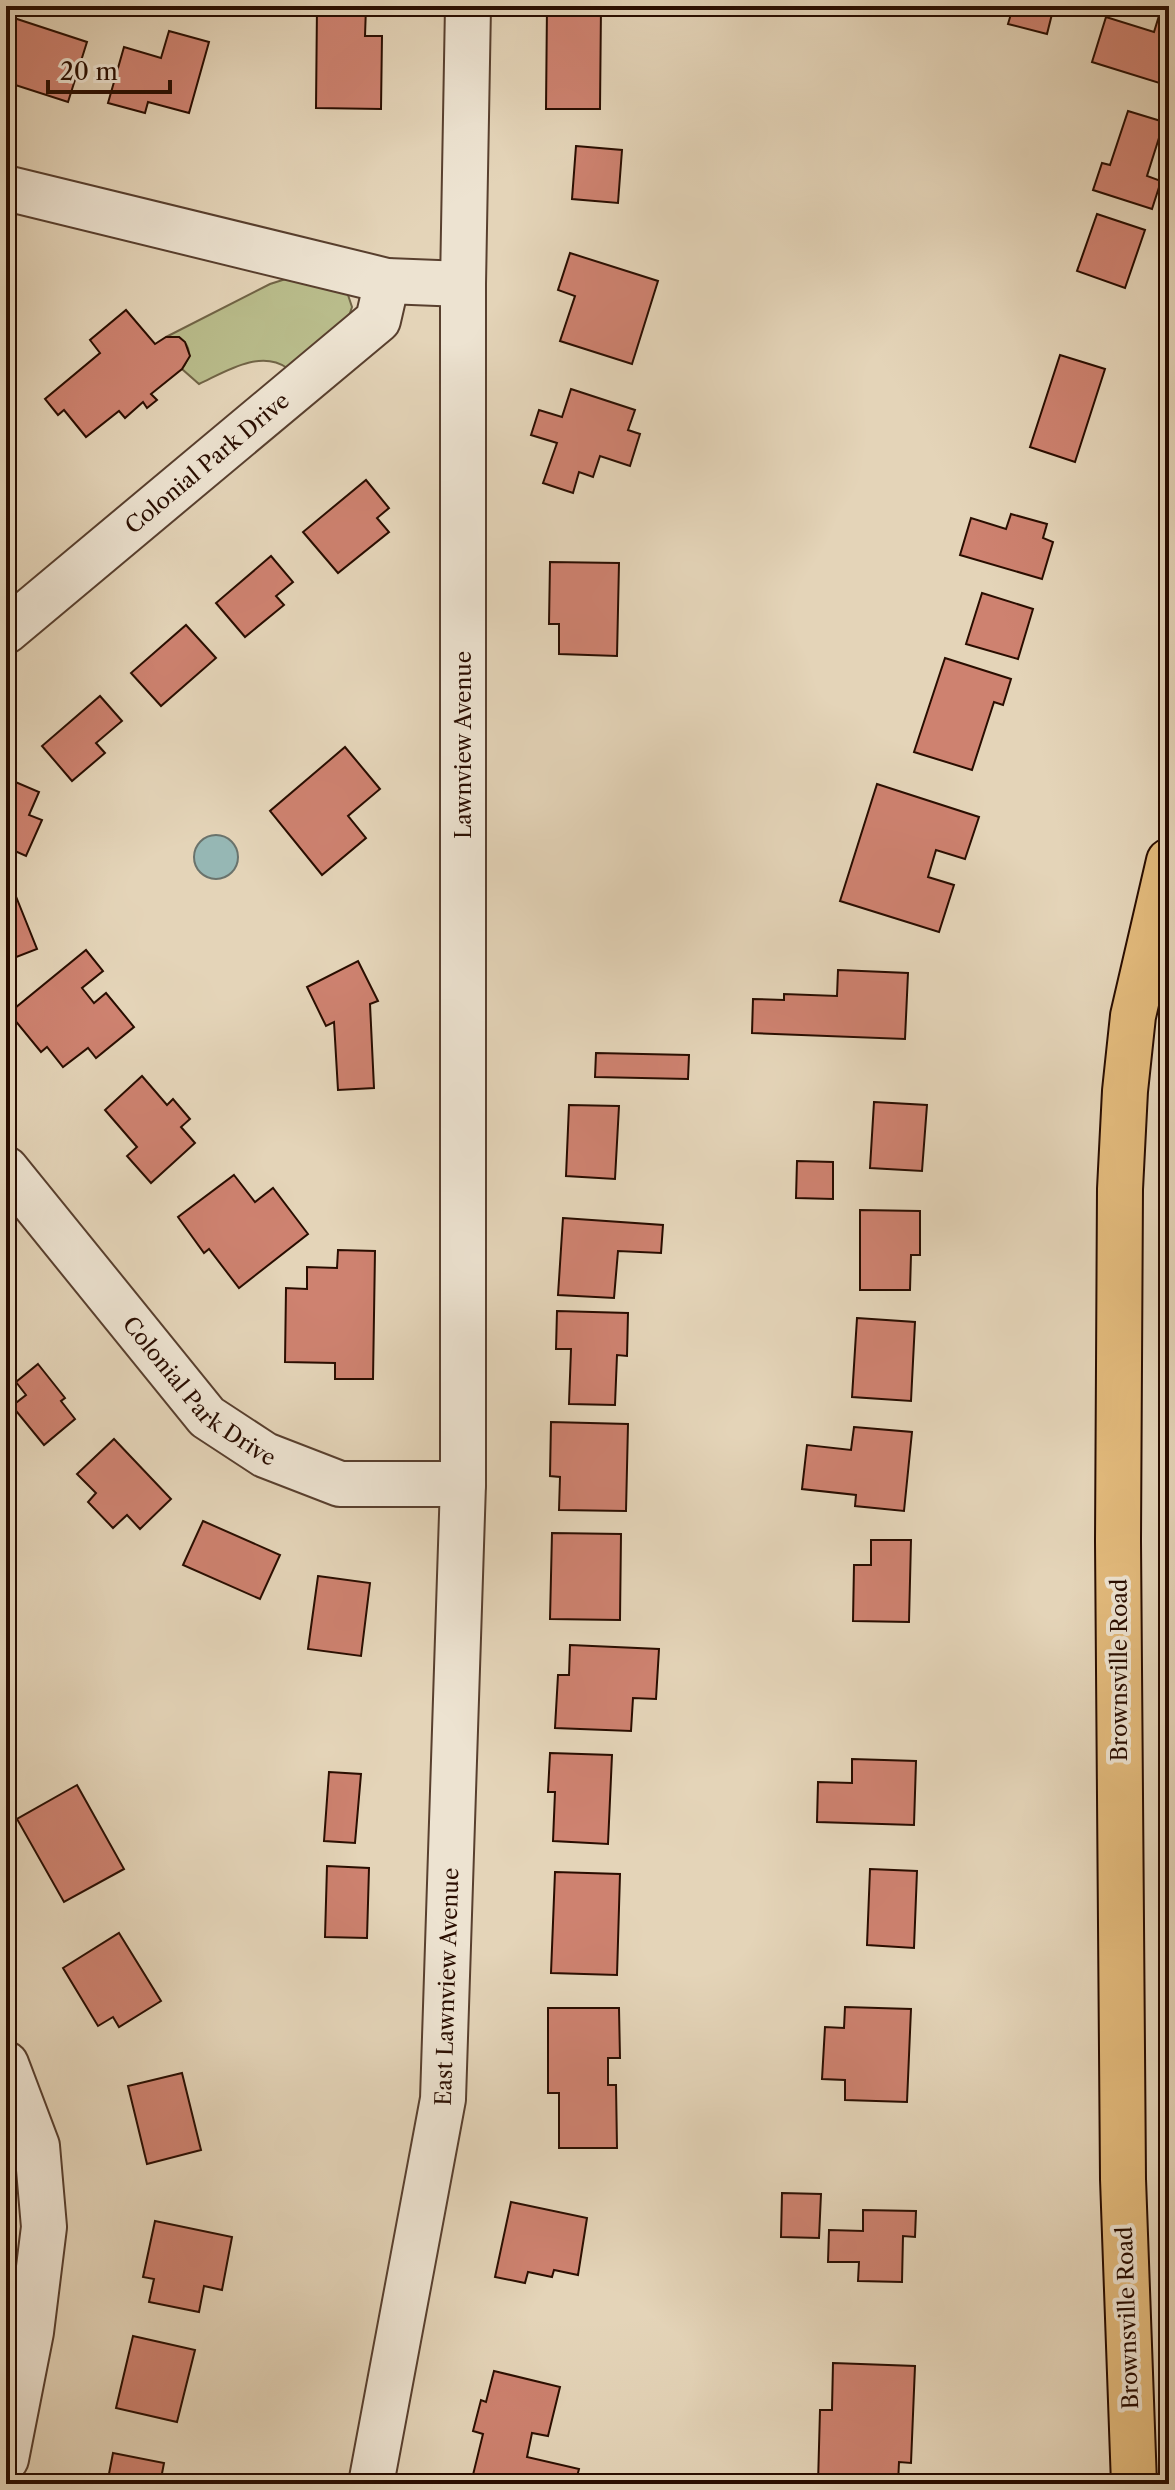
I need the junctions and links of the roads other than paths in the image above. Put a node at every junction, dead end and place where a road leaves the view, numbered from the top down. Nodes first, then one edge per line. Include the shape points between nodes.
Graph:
1 (468, 6) edge
2 (6, 188) edge
3 (387, 281) junction
4 (463, 284) junction
5 (6, 631) edge
6 (1169, 861) edge
7 (6, 1169) edge
8 (463, 1484) junction
9 (6, 2064) edge
10 (6, 2459) edge
11 (371, 2484) edge
12 (1134, 2484) edge

1 - 4 street, Lawnview Avenue
2 - 3 street
3 - 4 street
3 - 5 street, Colonial Park Drive via 378,320
4 - 8 street, Lawnview Avenue
6 - 12 main road, Brownsville Road via 1133,1016 1120,1189 1122,2147
7 - 8 street, Colonial Park Drive via 207,1417 265,1455 340,1484
8 - 11 street, East Lawnview Avenue via 443,2099
9 - 10 street via 37,2146 44,2227 31,2332

